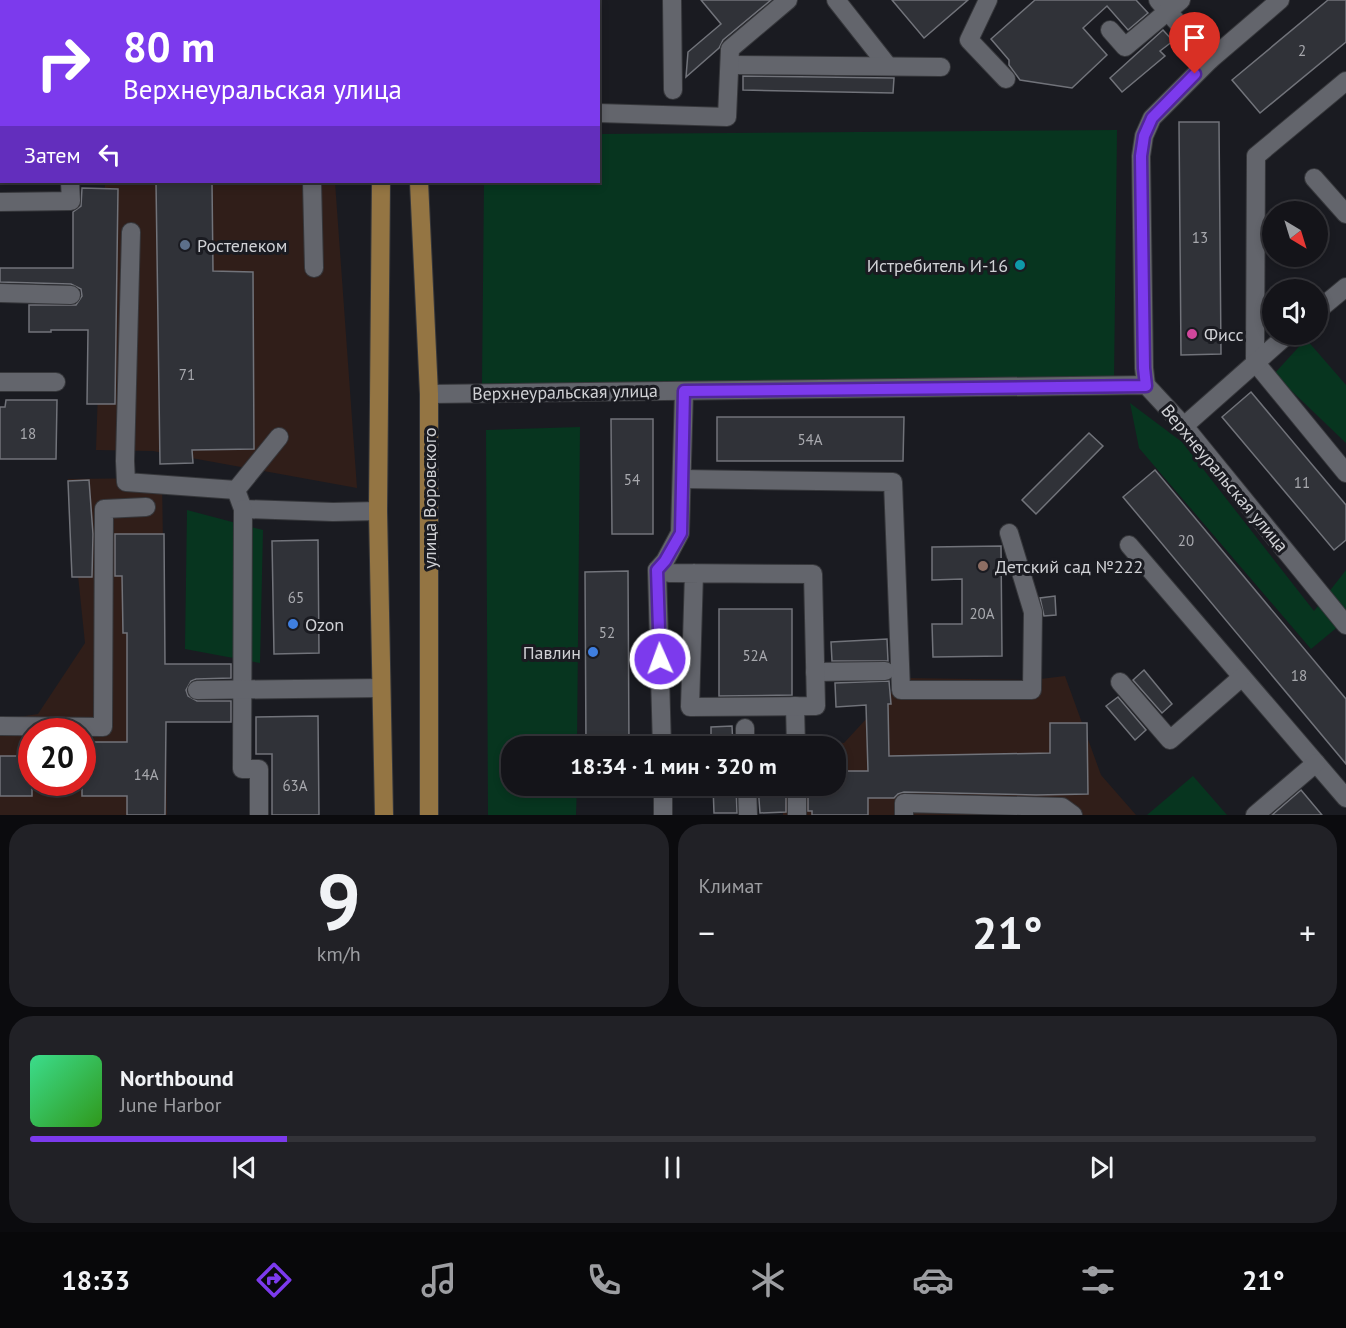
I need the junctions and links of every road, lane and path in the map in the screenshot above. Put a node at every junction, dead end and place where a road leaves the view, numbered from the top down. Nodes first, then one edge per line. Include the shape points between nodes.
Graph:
1 (672, 0) edge
2 (788, 0) edge
3 (836, 0) edge
4 (988, 0) edge
5 (1280, 0) edge
6 (1169, 4) edge
7 (1110, 30) dead end
8 (1210, 60) junction
9 (730, 65) junction
10 (888, 66) junction
11 (941, 67) dead end
12 (1006, 79) dead end
13 (1346, 81) edge
14 (673, 90) dead end
15 (600, 113) edge
16 (1314, 178) dead end
17 (70, 183) edge
18 (312, 183) edge
19 (381, 183) edge
20 (419, 183) edge
21 (0, 202) edge
22 (1346, 214) edge
23 (131, 232) dead end
24 (314, 268) dead end
25 (1346, 287) edge
26 (0, 293) edge
27 (70, 295) dead end
28 (1328, 302) edge
29 (1275, 345) edge
30 (1255, 362) junction
31 (0, 382) edge
32 (56, 382) dead end
33 (1146, 386) junction
34 (684, 391) junction
35 (429, 394) junction
36 (1184, 426) junction
37 (279, 437) dead end
38 (1346, 473) edge
39 (682, 479) junction
40 (236, 490) junction
41 (147, 507) dead end
42 (243, 509) junction
43 (378, 511) junction
44 (1009, 533) dead end
45 (1129, 545) dead end
46 (657, 570) junction
47 (694, 573) junction
48 (1346, 625) edge
49 (885, 671) dead end
50 (815, 672) junction
51 (1242, 677) junction
52 (1120, 682) dead end
53 (381, 688) junction
54 (197, 690) dead end
55 (243, 691) junction
56 (795, 706) junction
57 (0, 726) edge
58 (745, 728) dead end
59 (662, 736) edge
60 (745, 736) edge
61 (796, 736) edge
62 (1316, 763) junction
63 (663, 796) edge
64 (747, 796) edge
65 (797, 796) edge
66 (1346, 798) edge
67 (259, 815) edge
68 (384, 815) edge
69 (429, 815) edge
70 (663, 815) edge
71 (748, 815) edge
72 (797, 815) edge
73 (904, 815) edge
74 (1073, 815) edge
75 (1255, 815) edge

1 - 14 street
2 - 9 street via 730,49
3 - 10 street
4 - 12 street via 969,40
5 - 8 street
6 - 7 street via 1125,47
6 - 8 street
8 - 33 street via 1152,118 1144,136 1141,156
9 - 10 street
9 - 15 street via 727,117
10 - 11 street
13 - 30 street via 1256,156
16 - 22 street
17 - 21 street via 71,201
18 - 24 street
19 - 43 main road
20 - 35 main road, улица Воровского
23 - 40 street via 126,482
25 - 28 street
26 - 27 street
29 - 30 street
30 - 36 street
30 - 38 street
31 - 32 street
33 - 34 street, Верхнеуральская улица
33 - 36 street, Верхнеуральская улица
34 - 35 street, Верхнеуральская улица
34 - 39 street
35 - 69 main road, улица Воровского
36 - 48 street, Верхнеуральская улица
37 - 40 street
39 - 44 street via 893,482 901,690 1032,690 1033,612
39 - 46 street via 681,533
40 - 42 street
41 - 57 street via 105,509 103,727
42 - 43 street
42 - 55 street
43 - 53 main road
45 - 51 street
46 - 47 street
46 - 59 street
47 - 50 street via 813,574
47 - 56 street via 690,707
49 - 50 street
50 - 56 street via 816,706
51 - 52 street via 1170,740
51 - 62 street
53 - 55 street
53 - 68 main road
54 - 55 street
55 - 67 street via 242,769 260,769
56 - 61 street
58 - 60 street
62 - 66 street
62 - 75 street
63 - 70 street
64 - 71 street
65 - 72 street
73 - 74 street via 904,803 1062,807

